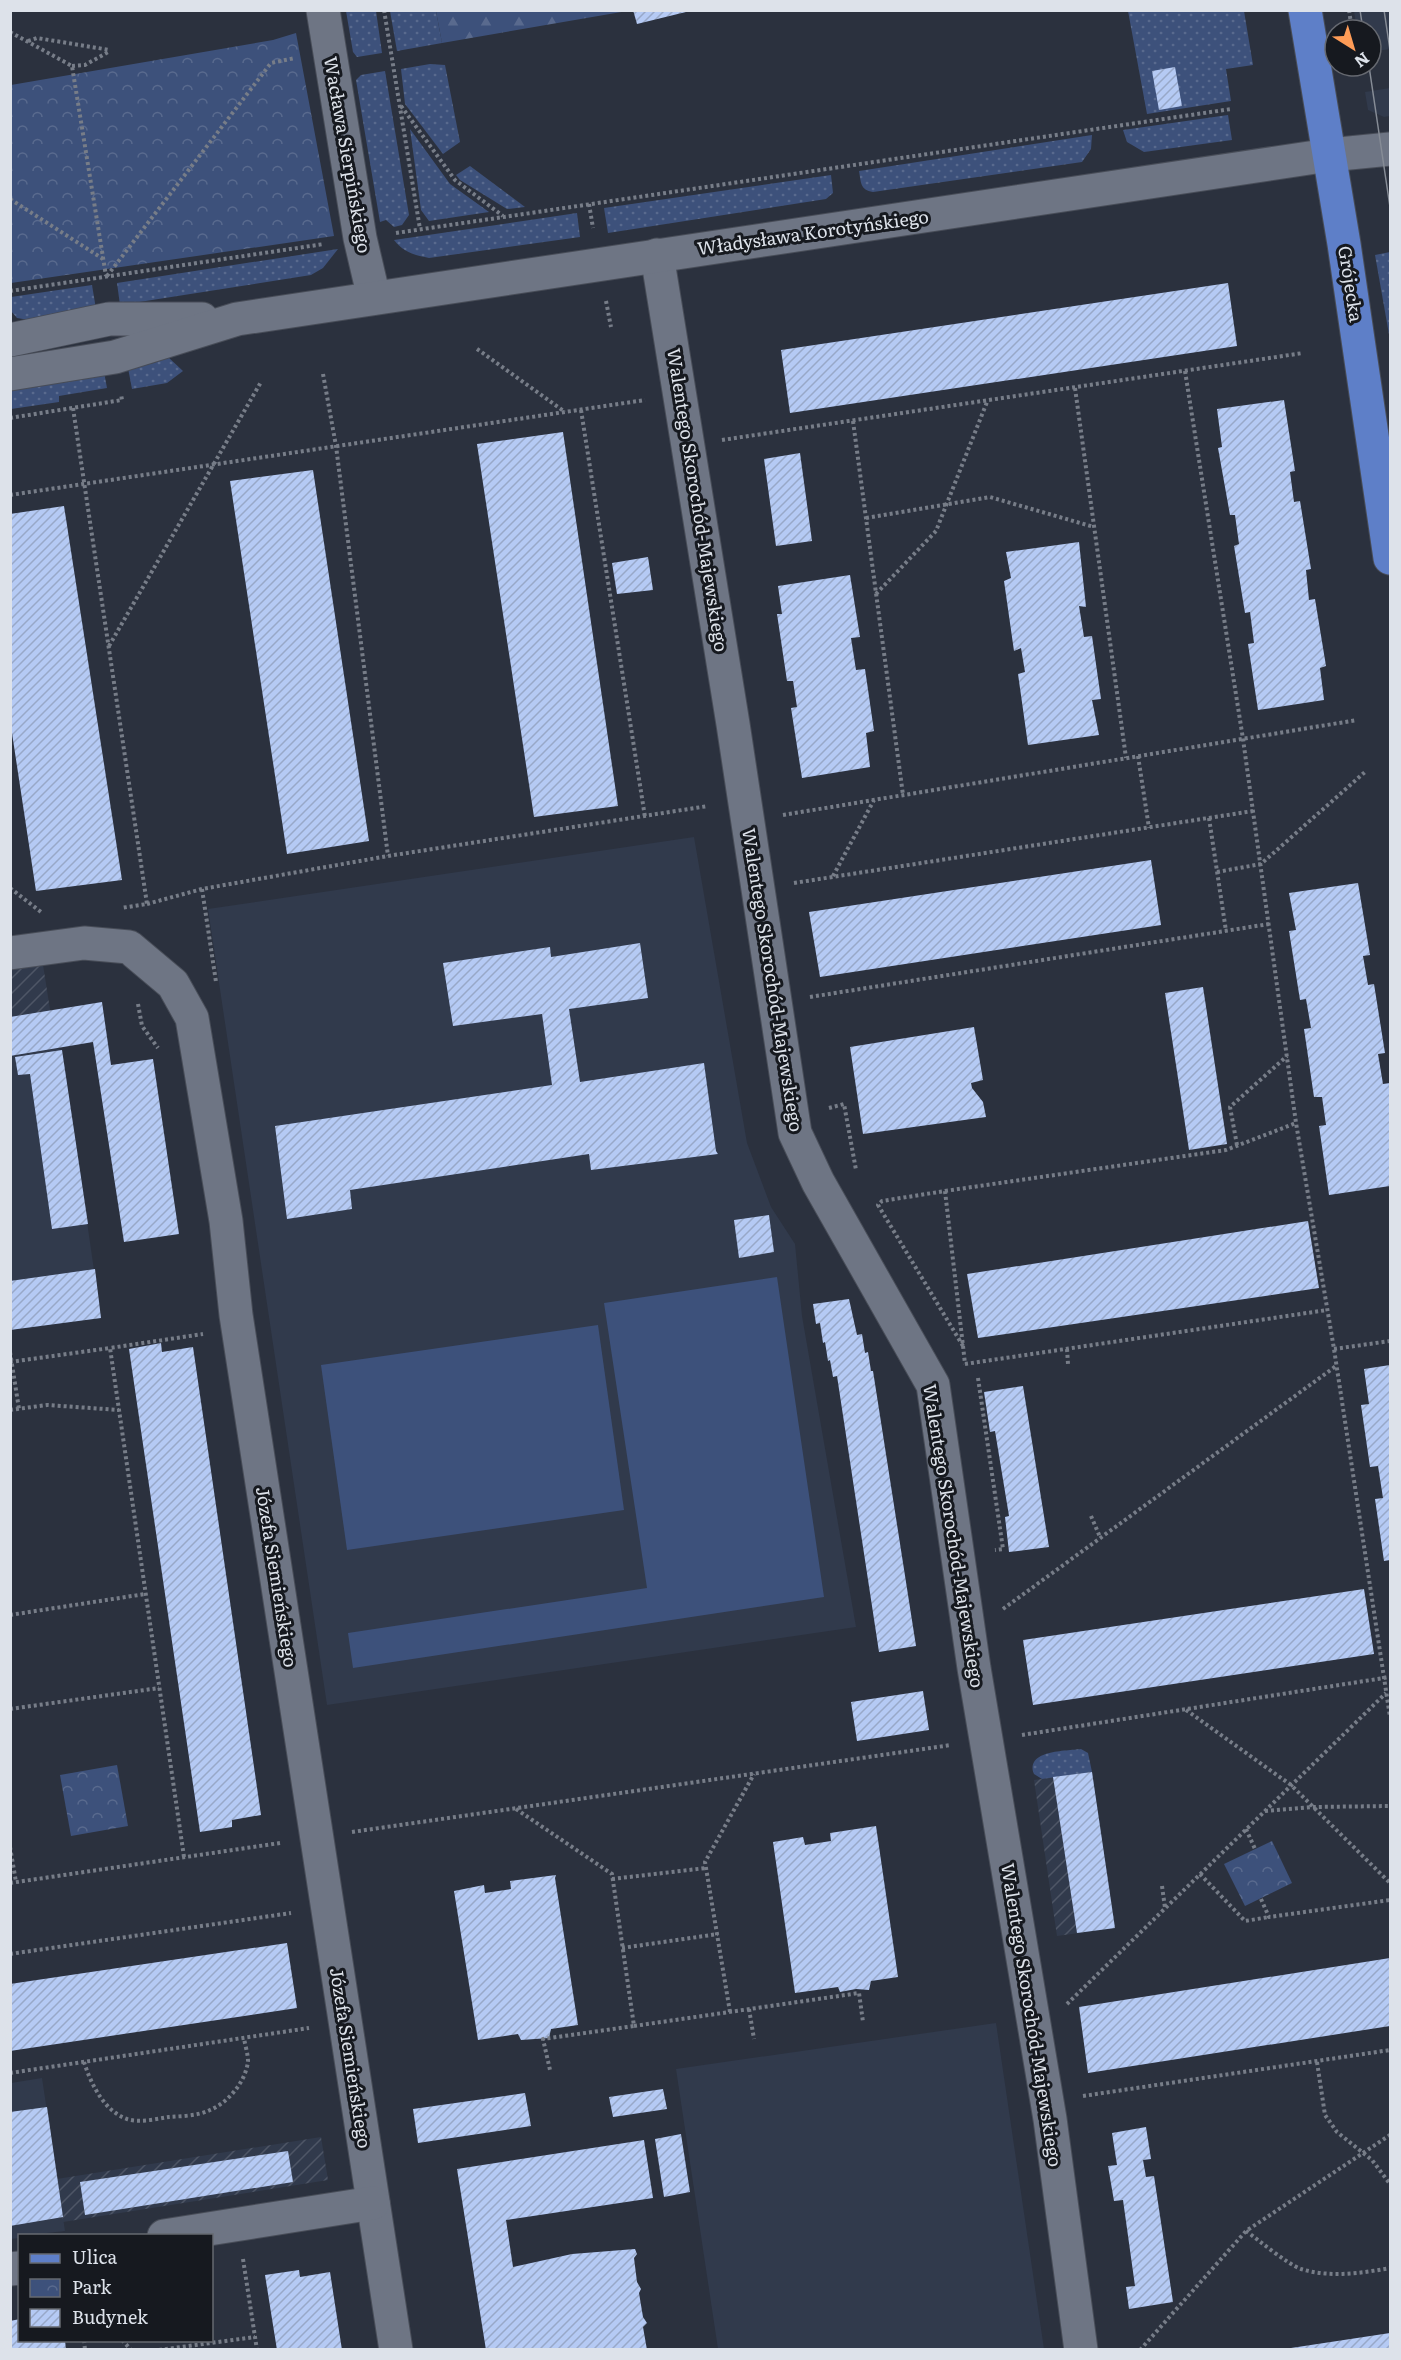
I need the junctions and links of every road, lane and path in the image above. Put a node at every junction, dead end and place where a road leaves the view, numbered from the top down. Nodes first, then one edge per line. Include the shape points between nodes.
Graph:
1 (323, 10) edge
2 (384, 10) edge
3 (1305, 10) edge
4 (10, 32) edge
5 (28, 41) junction
6 (298, 58) dead end
7 (72, 66) junction
8 (399, 104) junction
9 (1231, 109) dead end
10 (1390, 149) edge
11 (1329, 155) junction
12 (10, 200) edge
13 (589, 204) junction
14 (504, 216) junction
15 (420, 229) junction
16 (386, 234) dead end
17 (595, 235) dead end
18 (326, 243) dead end
19 (657, 255) junction
20 (104, 260) junction
21 (106, 276) junction
22 (104, 286) dead end
23 (10, 291) edge
24 (604, 293) dead end
25 (374, 298) junction
26 (237, 319) junction
27 (610, 327) dead end
28 (10, 340) edge
29 (477, 349) dead end
30 (1303, 353) dead end
31 (1185, 371) junction
32 (10, 374) edge
33 (323, 374) dead end
34 (261, 382) dead end
35 (1075, 388) junction
36 (652, 399) dead end
37 (122, 400) dead end
38 (987, 401) junction
39 (73, 408) junction
40 (581, 410) junction
41 (566, 412) junction
42 (10, 418) edge
43 (853, 421) junction
44 (688, 445) junction
45 (336, 447) junction
46 (213, 465) junction
47 (84, 483) junction
48 (10, 495) edge
49 (945, 504) junction
50 (866, 518) junction
51 (1094, 527) junction
52 (1390, 558) edge
53 (876, 594) junction
54 (109, 646) junction
55 (1357, 720) dead end
56 (1243, 739) junction
57 (1138, 756) junction
58 (1126, 758) junction
59 (1365, 772) dead end
60 (903, 795) junction
61 (874, 800) junction
62 (1253, 811) junction
63 (712, 816) dead end
64 (645, 817) junction
65 (1209, 818) junction
66 (747, 821) junction
67 (1149, 828) junction
68 (388, 856) junction
69 (1261, 864) junction
70 (1217, 872) junction
71 (832, 876) junction
72 (10, 888) edge
73 (758, 889) junction
74 (147, 904) junction
75 (114, 909) dead end
76 (49, 918) dead end
77 (1269, 924) junction
78 (1226, 931) junction
79 (10, 953) edge
80 (806, 986) dead end
81 (1288, 1055) junction
82 (1296, 1123) junction
83 (1237, 1146) junction
84 (945, 1191) junction
85 (1328, 1310) junction
86 (211, 1333) dead end
87 (1390, 1341) edge
88 (110, 1348) junction
89 (1067, 1349) junction
90 (1334, 1349) junction
91 (10, 1352) edge
92 (11, 1362) edge
93 (965, 1364) dead end
94 (1068, 1364) dead end
95 (1336, 1366) junction
96 (19, 1409) junction
97 (10, 1410) edge
98 (119, 1410) junction
99 (1091, 1516) dead end
100 (1100, 1537) junction
101 (146, 1594) junction
102 (1003, 1609) dead end
103 (10, 1615) edge
104 (1390, 1677) edge
105 (1384, 1678) junction
106 (159, 1688) junction
107 (1387, 1692) junction
108 (10, 1709) edge
109 (1186, 1710) junction
110 (1390, 1717) edge
111 (1022, 1735) dead end
112 (962, 1743) dead end
113 (754, 1773) junction
114 (1291, 1785) junction
115 (1390, 1806) edge
116 (1314, 1807) junction
117 (516, 1808) junction
118 (1265, 1811) junction
119 (1246, 1829) junction
120 (316, 1837) junction
121 (10, 1847) edge
122 (1255, 1849) dead end
123 (184, 1857) junction
124 (706, 1868) junction
125 (1200, 1874) junction
126 (612, 1879) junction
127 (16, 1882) junction
128 (10, 1883) edge
129 (1390, 1883) edge
130 (1162, 1886) dead end
131 (1261, 1899) dead end
132 (1390, 1900) edge
133 (1165, 1909) junction
134 (294, 1912) dead end
135 (1269, 1917) junction
136 (718, 1934) junction
137 (622, 1948) junction
138 (10, 1954) edge
139 (749, 2009) junction
140 (1062, 2009) dead end
141 (730, 2012) junction
142 (863, 2022) dead end
143 (634, 2026) junction
144 (313, 2027) dead end
145 (244, 2038) junction
146 (754, 2039) dead end
147 (1390, 2050) edge
148 (84, 2062) junction
149 (1317, 2062) junction
150 (550, 2070) dead end
151 (10, 2073) edge
152 (1075, 2097) dead end
153 (1390, 2135) edge
154 (1364, 2153) junction
155 (1390, 2183) edge
156 (373, 2203) junction
157 (1246, 2232) junction
158 (171, 2234) edge
159 (242, 2250) dead end
160 (1390, 2268) edge
161 (255, 2337) junction
162 (159, 2349) edge
163 (257, 2349) edge
164 (396, 2349) edge
165 (1081, 2349) edge
166 (1140, 2349) edge

1 - 25 street, Wacława Sierpińskiego via 360,238
2 - 8 path
3 - 11 main road, Grójecka
4 - 5 path
5 - 7 path
5 - 7 path via 37,38 110,50 85,65
6 - 21 path via 271,63
7 - 20 path
8 - 14 path via 455,180
8 - 15 path
9 - 13 path
10 - 11 street, Władysława Korotyńskiego
11 - 19 street, Władysława Korotyńskiego
11 - 52 main road, Grójecka
12 - 20 path
13 - 14 path
13 - 17 path
14 - 15 path
15 - 16 path
18 - 21 path
19 - 25 street, Władysława Korotyńskiego
19 - 44 street, Walentego Skorochód-Majewskiego
20 - 21 path
21 - 22 path
21 - 23 path
24 - 27 path
25 - 26 street, Władysława Korotyńskiego
26 - 28 street, Władysława Korotyńskiego via 109,320
26 - 32 street, Władysława Korotyńskiego via 115,357
29 - 41 path
30 - 31 path
31 - 35 path
31 - 56 path
33 - 45 path
34 - 46 path
35 - 38 path
35 - 51 path
36 - 40 path
37 - 39 path
38 - 43 path
38 - 49 path
39 - 42 path
39 - 47 path
40 - 41 path
40 - 64 path
41 - 45 path
43 - 44 path
43 - 50 path
44 - 66 street, Walentego Skorochód-Majewskiego
45 - 46 path
45 - 68 path
46 - 47 path
46 - 54 path
47 - 48 path
47 - 54 path
49 - 50 path
49 - 51 path via 990,497
49 - 53 path via 936,531
50 - 53 path
51 - 58 path
53 - 60 path
54 - 74 path
55 - 56 path
56 - 57 path
56 - 62 path
57 - 58 path
57 - 67 path
58 - 60 path
59 - 69 path
60 - 61 path
61 - 66 path
61 - 71 path
62 - 65 path
62 - 69 path
63 - 64 path via 711,805
64 - 68 path
65 - 67 path
65 - 70 path
66 - 73 street, Walentego Skorochód-Majewskiego
67 - 71 path
68 - 74 path via 202,889
69 - 70 path
69 - 77 path
70 - 78 path
71 - 73 path
72 - 76 path
73 - 165 street, Walentego Skorochód-Majewskiego via 795,1133 818,1182 933,1385 974,1668 1050,2119
74 - 75 path
77 - 78 path
77 - 81 path
78 - 80 path via 807,998
79 - 120 street, Józefa Siemieńskiego via 84,943 129,947 173,984 192,1018 226,1221
81 - 82 path
81 - 83 path via 1230,1107
82 - 83 path
82 - 85 path
83 - 84 path
84 - 84 path via 882,1201 878,1205 963,1346
85 - 89 path
85 - 90 path
86 - 88 path
87 - 90 path
88 - 92 path
88 - 98 path
89 - 93 path
89 - 94 path
90 - 95 path
91 - 92 path
92 - 96 path
95 - 100 path
95 - 105 path
96 - 97 path
96 - 98 path via 47,1405
98 - 101 path
99 - 100 path
100 - 102 path
101 - 103 path
101 - 106 path
104 - 105 path
105 - 107 path
105 - 109 path
106 - 108 path
106 - 123 path
107 - 110 path
107 - 114 path
109 - 111 path
109 - 114 path
112 - 113 path
113 - 117 path
113 - 124 path via 705,1862
114 - 116 path
114 - 118 path
115 - 116 path
116 - 118 path
116 - 129 path
117 - 120 path
117 - 126 path via 612,1874
118 - 119 path
119 - 122 path
119 - 125 path
120 - 123 path
120 - 156 street, Józefa Siemieńskiego
121 - 127 path
123 - 127 path
124 - 126 path
124 - 136 path
125 - 133 path
125 - 135 path via 1245,1921
126 - 137 path
127 - 128 path
130 - 133 path
131 - 135 path
132 - 135 path
133 - 140 path
134 - 138 path
136 - 137 path
136 - 141 path
137 - 143 path
139 - 141 path
139 - 142 path via 859,1993
139 - 146 path
141 - 143 path
143 - 150 path via 543,2039
144 - 145 path
145 - 148 path
145 - 148 path via 248,2059 236,2090 209,2111 189,2115 128,2119 112,2110 101,2097
147 - 149 path
148 - 151 path
149 - 152 path
149 - 154 path via 1325,2115 1337,2132
153 - 154 path
154 - 155 path
154 - 157 path
156 - 158 street
156 - 164 street, Józefa Siemieńskiego
157 - 160 path via 1299,2268 1327,2273
157 - 166 path
159 - 161 path
161 - 162 path
161 - 163 path

